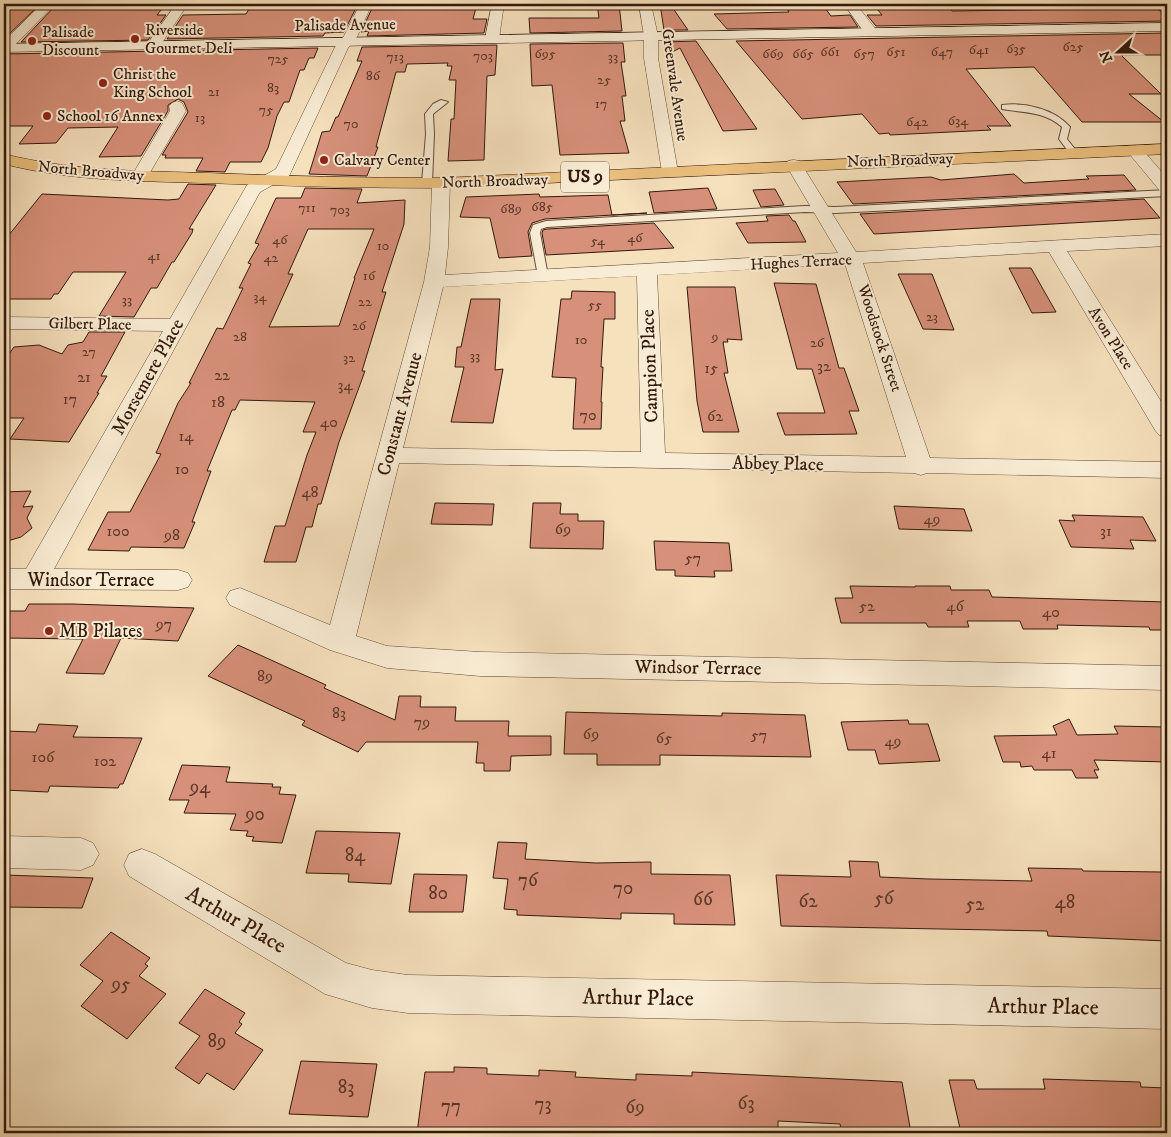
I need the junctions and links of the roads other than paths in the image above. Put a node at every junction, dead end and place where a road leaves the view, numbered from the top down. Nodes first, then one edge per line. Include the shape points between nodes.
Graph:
1 (49, 4) edge
2 (182, 4) edge
3 (366, 4) edge
4 (498, 4) edge
5 (645, 4) edge
6 (850, 4) edge
7 (1167, 27) edge
8 (871, 32) junction
9 (651, 36) junction
10 (492, 39) junction
11 (346, 42) junction
12 (153, 46) junction
13 (4, 48) edge
14 (444, 102) dead end
15 (177, 106) dead end
16 (1006, 107) dead end
17 (1167, 149) edge
18 (1134, 150) junction
19 (1074, 153) junction
20 (4, 159) edge
21 (794, 165) junction
22 (670, 172) junction
23 (139, 177) junction
24 (268, 180) junction
25 (434, 183) junction
26 (1167, 188) edge
27 (1167, 193) edge
28 (820, 210) junction
29 (1167, 240) edge
30 (1055, 247) junction
31 (851, 259) junction
32 (647, 271) junction
33 (543, 276) junction
34 (434, 282) junction
35 (4, 323) edge
36 (177, 325) junction
37 (1167, 430) edge
38 (389, 455) junction
39 (654, 461) junction
40 (921, 466) junction
41 (1167, 470) edge
42 (4, 580) edge
43 (34, 580) junction
44 (178, 580) dead end
45 (240, 598) dead end
46 (340, 642) junction
47 (1167, 678) edge
48 (4, 852) edge
49 (81, 854) dead end
50 (142, 865) dead end
51 (1167, 1009) edge

1 - 13 street
2 - 12 street
3 - 11 street, Morsemere Place
4 - 10 street
5 - 9 street, Greenvale Avenue
6 - 8 street
7 - 8 street, Palisade Avenue
8 - 9 street, Palisade Avenue
9 - 10 street, Palisade Avenue
9 - 22 street, Greenvale Avenue via 651,58
10 - 11 street, Palisade Avenue
11 - 12 street, Palisade Avenue
11 - 24 street, Morsemere Place via 283,172
12 - 13 street, Palisade Avenue
14 - 25 lane via 429,114
15 - 23 street via 178,111
16 - 19 lane via 1026,108 1054,117 1066,127 1063,139
17 - 18 main road, North Broadway / US 9
18 - 19 main road, North Broadway / US 9
18 - 26 street
19 - 21 main road, North Broadway / US 9
20 - 23 main road, North Broadway / US 9 via 69,172
21 - 22 main road, North Broadway / US 9
21 - 28 street, Woodstock Street
22 - 25 main road, North Broadway / US 9
23 - 24 main road, North Broadway / US 9
24 - 25 main road, North Broadway / US 9
24 - 36 street, Morsemere Place via 252,189
25 - 34 street, Constant Avenue via 439,248
27 - 28 lane
28 - 31 street, Woodstock Street
28 - 33 lane via 546,224 537,227 535,233
29 - 30 street, Hughes Terrace
30 - 31 street, Hughes Terrace
30 - 37 street, Avon Place
31 - 32 street, Hughes Terrace
31 - 40 street, Woodstock Street
32 - 33 street, Hughes Terrace
32 - 39 street, Campion Place
33 - 34 street, Hughes Terrace
34 - 38 street, Constant Avenue
35 - 36 street, Gilbert Place
36 - 43 street, Morsemere Place
38 - 39 street, Abbey Place
38 - 46 street, Constant Avenue
39 - 40 street, Abbey Place
40 - 41 street, Abbey Place
42 - 43 street, Windsor Terrace
43 - 44 street, Windsor Terrace
45 - 46 street, Windsor Terrace
46 - 47 street, Windsor Terrace via 387,657 480,664
48 - 49 street
50 - 51 street, Arthur Place via 339,980 372,989 418,994

